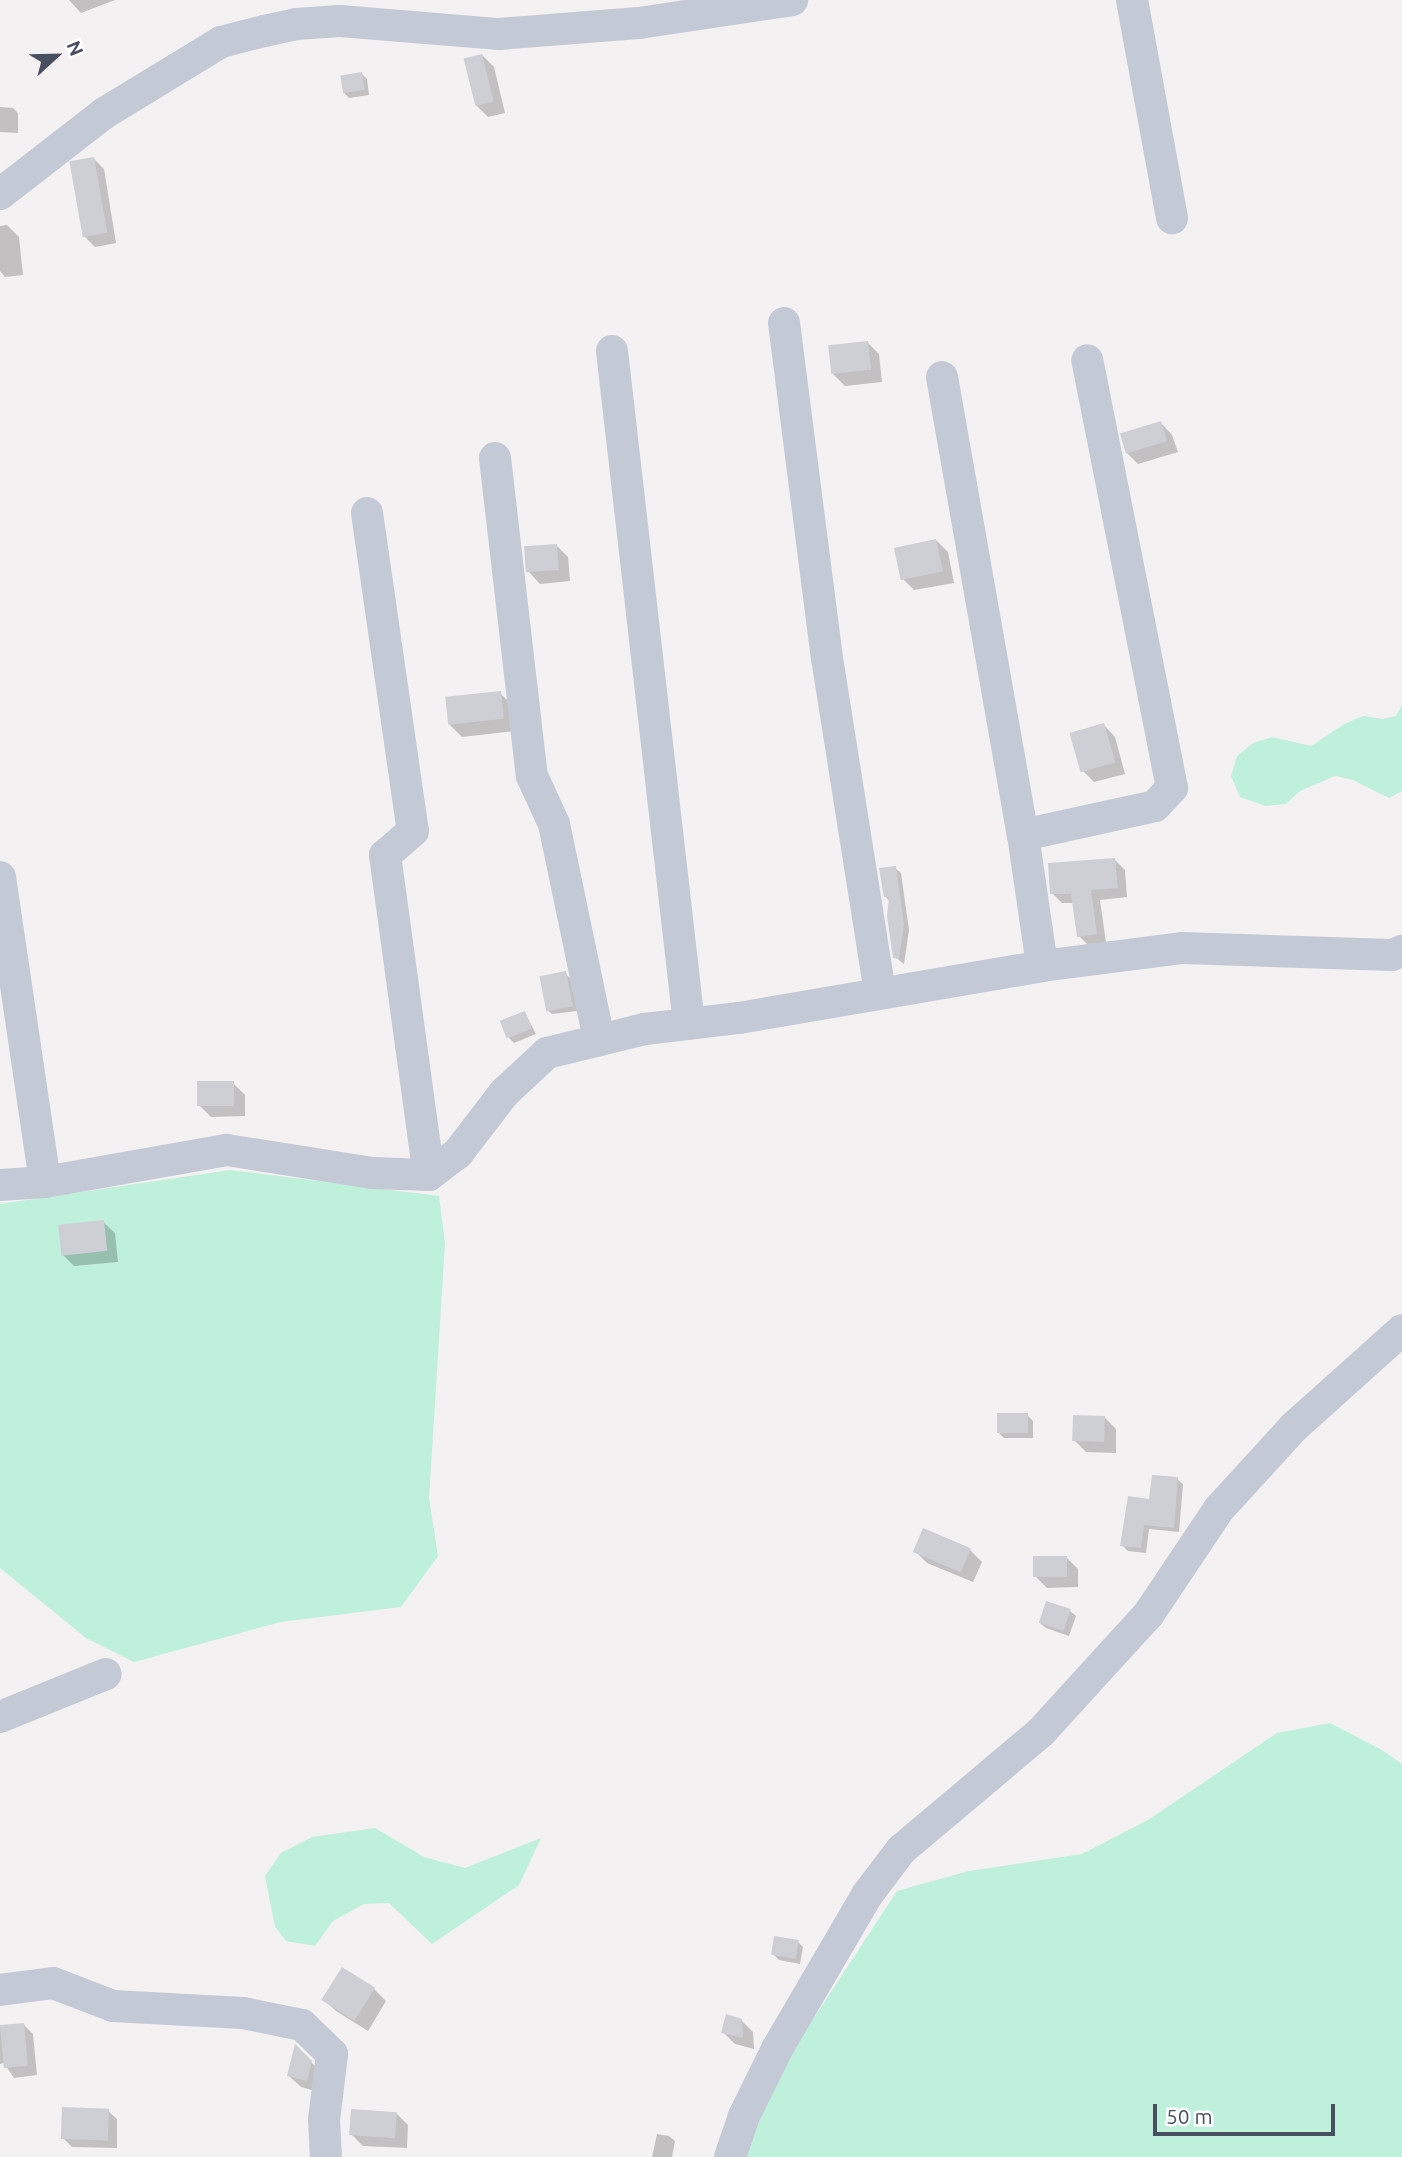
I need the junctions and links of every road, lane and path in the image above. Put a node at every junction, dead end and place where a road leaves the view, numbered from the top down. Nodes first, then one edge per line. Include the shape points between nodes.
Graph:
1 (792, 0) edge
2 (1132, 0) edge
3 (0, 194) edge
4 (1172, 218) dead end
5 (784, 323) dead end
6 (612, 351) dead end
7 (1087, 360) dead end
8 (942, 377) dead end
9 (495, 458) dead end
10 (367, 513) dead end
11 (1023, 835) junction
12 (0, 877) edge
13 (1402, 951) edge
14 (1042, 966) junction
15 (880, 992) junction
16 (689, 1024) junction
17 (599, 1040) junction
18 (429, 1175) junction
19 (45, 1182) junction
20 (0, 1185) edge
21 (1402, 1330) edge
22 (107, 1674) dead end
23 (0, 1717) edge
24 (0, 1990) edge
25 (326, 2157) edge
26 (730, 2157) edge

1 - 3 street via 639,23 499,34 340,21 264,31 221,42 103,114
2 - 4 street
5 - 15 street via 827,658
6 - 16 street
7 - 11 street via 1172,788 1155,806
8 - 11 street
9 - 17 street via 532,776 554,824
10 - 18 street via 413,831 385,855
11 - 14 street
12 - 19 street
13 - 14 street via 1392,955 1183,948
14 - 15 street
15 - 16 street
16 - 17 street
17 - 18 street via 547,1053 505,1093 458,1153
18 - 19 street via 372,1173 227,1150
19 - 20 street
21 - 26 street via 1294,1427 1219,1509 1148,1615 1041,1732 901,1850 867,1895 777,2049 744,2116
22 - 23 street
24 - 25 street via 53,1983 113,2006 243,2013 302,2025 332,2054 324,2120

